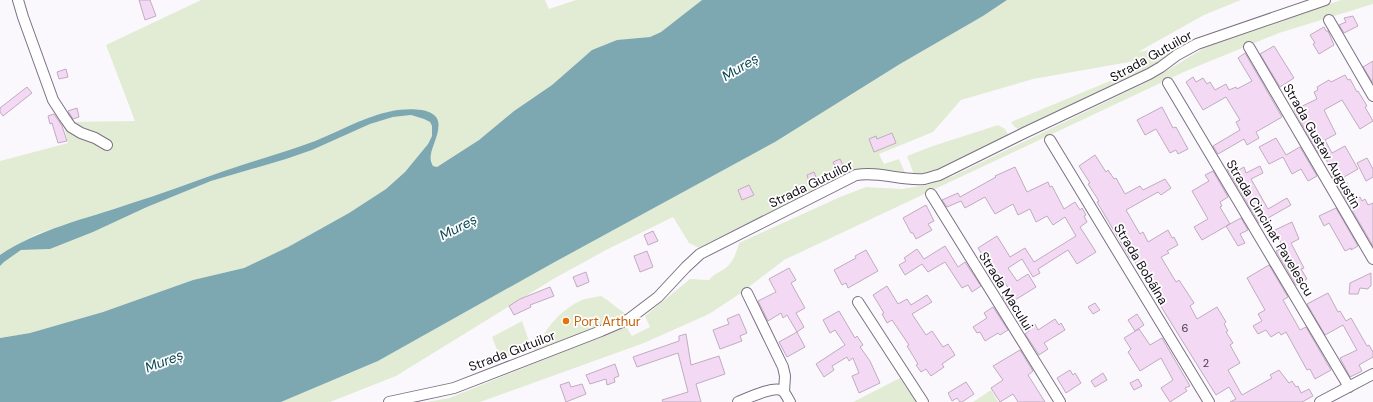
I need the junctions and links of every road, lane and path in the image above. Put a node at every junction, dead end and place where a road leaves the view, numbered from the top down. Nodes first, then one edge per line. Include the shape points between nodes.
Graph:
1 (18, 0) edge
2 (1325, 0) edge
3 (1329, 20) dead end
4 (1249, 47) dead end
5 (1168, 83) dead end
6 (1373, 96) edge
7 (1050, 140) dead end
8 (107, 145) dead end
9 (931, 194) dead end
10 (1373, 259) edge
11 (747, 293) dead end
12 (858, 302) dead end
13 (1372, 376) edge
14 (1349, 387) junction
15 (784, 392) junction
16 (389, 402) edge
17 (738, 402) edge
18 (790, 402) edge
19 (923, 402) edge
20 (1060, 402) edge
21 (1209, 402) edge
22 (1320, 402) edge

1 - 8 street via 53,100 71,126
2 - 16 street, Strada Gutuilor via 1197,44 1161,68 939,175 926,179 867,173 856,175 700,254 658,297 629,319 454,388
3 - 6 street
4 - 10 street, Strada Gustav Augustin
5 - 14 street, Strada Cincinat Pavelescu
7 - 21 street, Strada Bobâlna
9 - 20 street, Strada Macului
11 - 15 street via 782,367 785,376
12 - 19 street
13 - 14 street
14 - 22 street
15 - 17 street via 778,389 770,390
15 - 18 street

